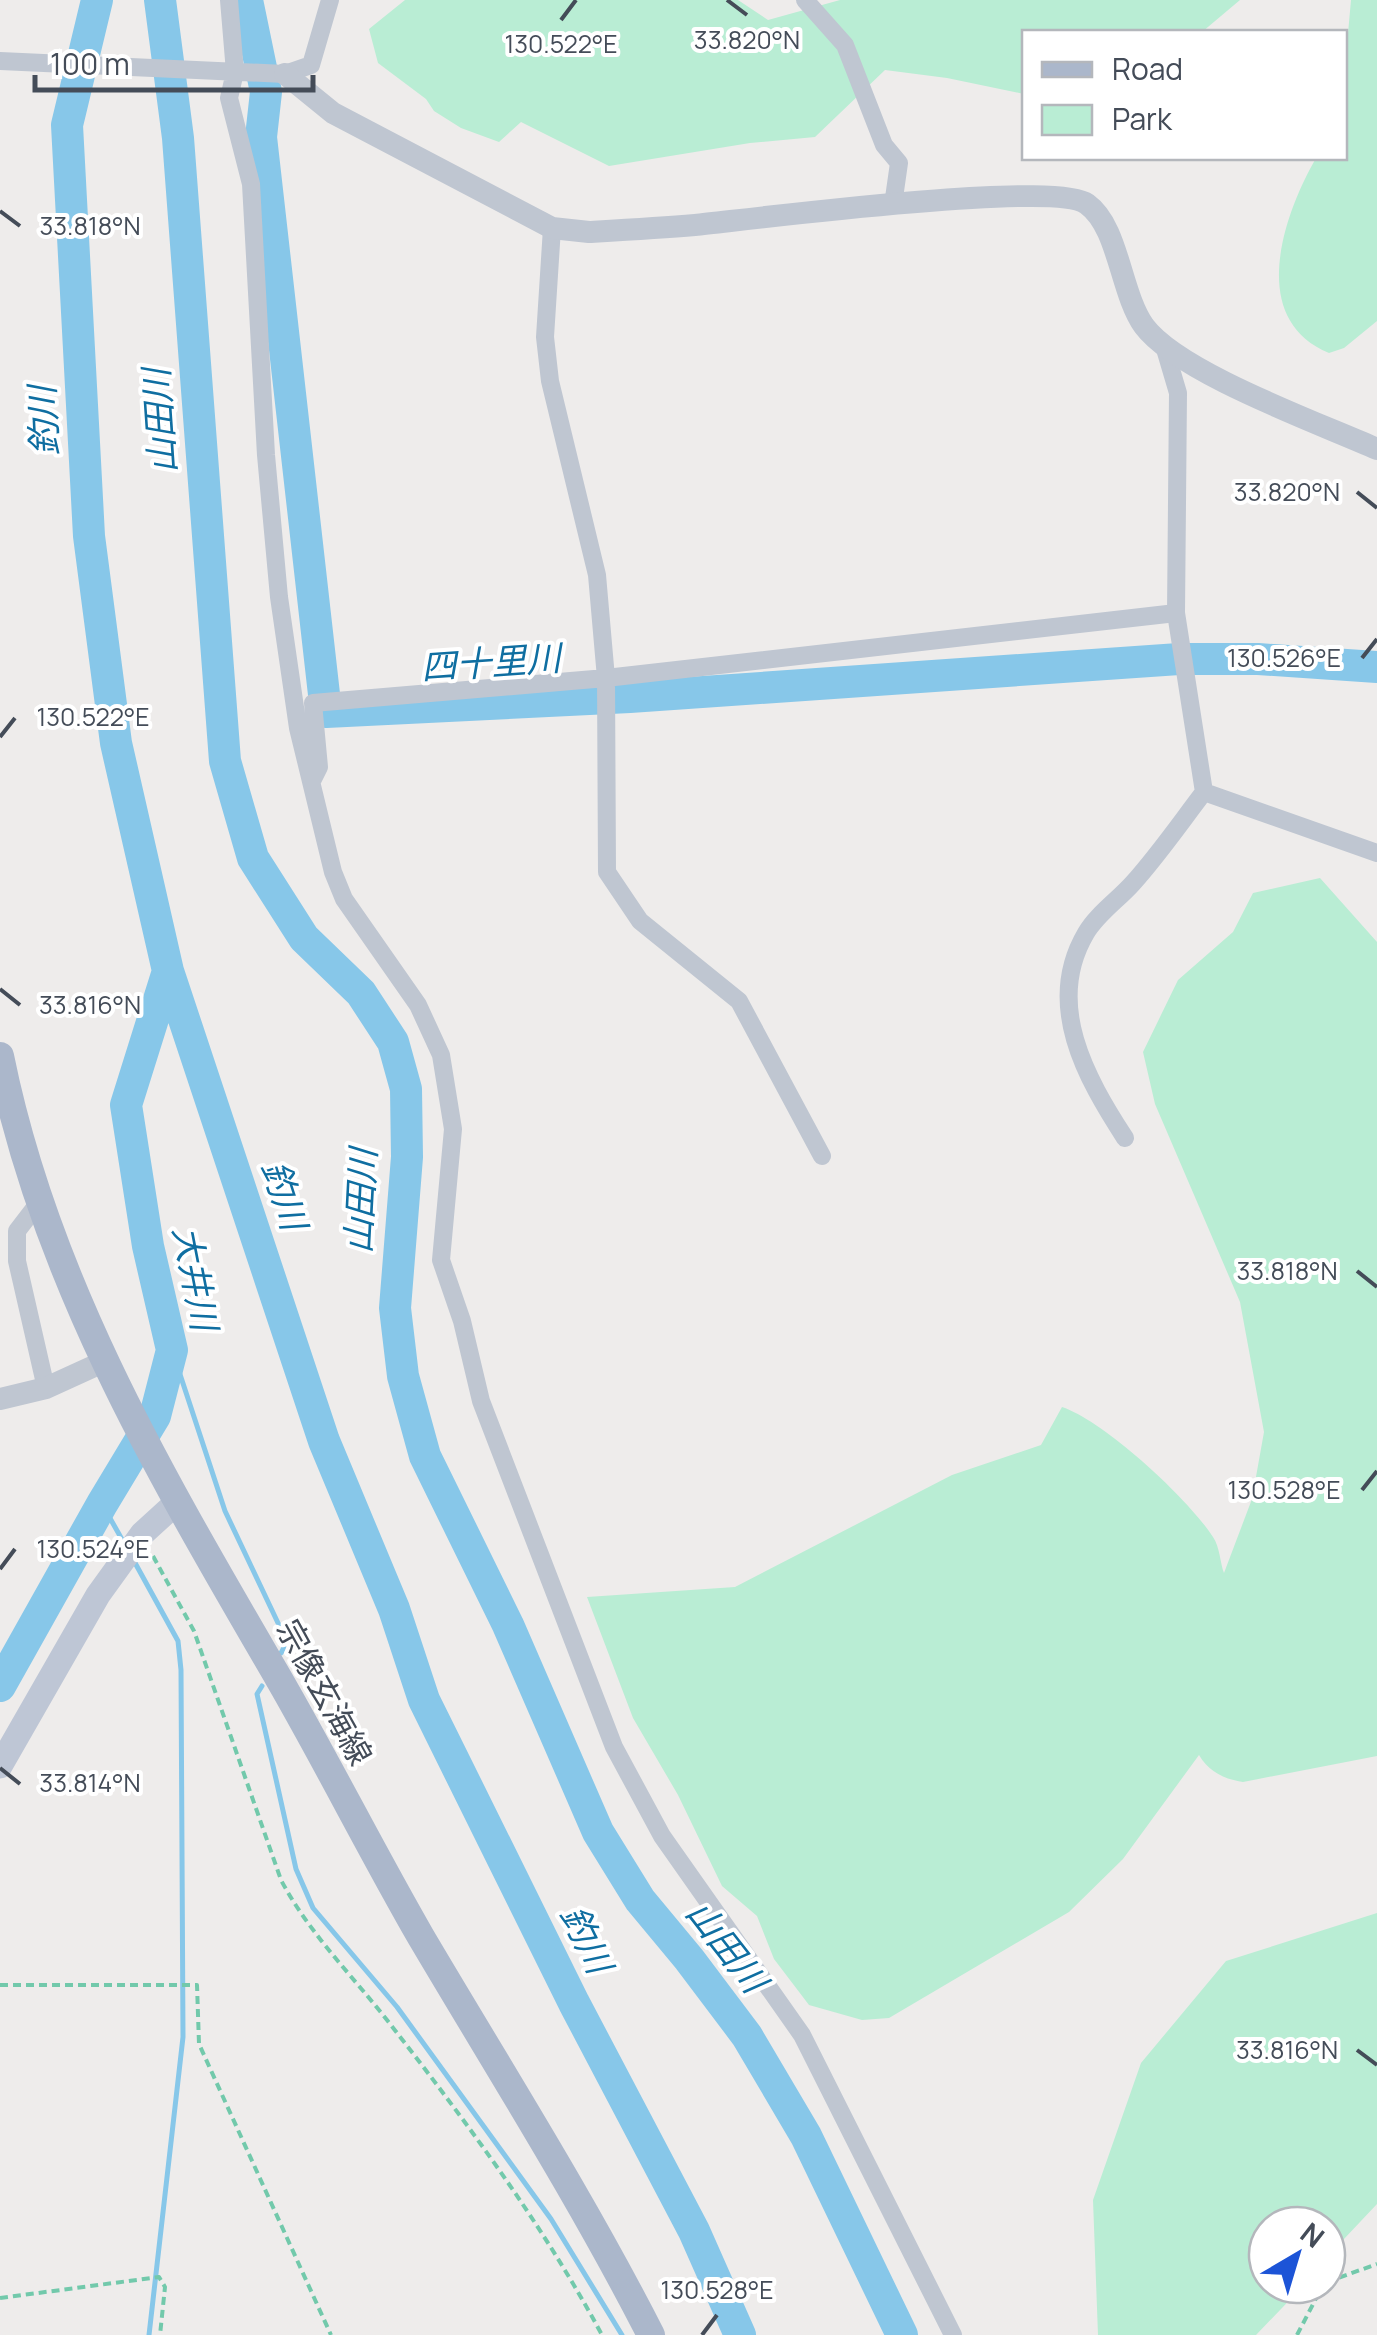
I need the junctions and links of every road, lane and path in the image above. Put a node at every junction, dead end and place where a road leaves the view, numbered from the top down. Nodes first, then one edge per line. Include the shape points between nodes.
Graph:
1 (229, 0) edge
2 (330, 0) edge
3 (805, 0) edge
4 (0, 61) edge
5 (235, 72) junction
6 (285, 74) junction
7 (892, 204) junction
8 (552, 228) junction
9 (1165, 349) junction
10 (1377, 449) edge
11 (1176, 613) junction
12 (606, 678) junction
13 (312, 782) junction
14 (1204, 792) junction
15 (1377, 853) edge
16 (0, 1056) edge
17 (1124, 1138) dead end
18 (822, 1156) dead end
19 (40, 1201) junction
20 (104, 1362) junction
21 (46, 1388) junction
22 (0, 1400) edge
23 (176, 1502) junction
24 (134, 1544) junction
25 (0, 1766) edge
26 (0, 1985) edge
27 (1377, 2264) edge
28 (1347, 2275) edge
29 (0, 2298) edge
30 (1313, 2305) edge
31 (160, 2335) edge
32 (332, 2335) edge
33 (602, 2335) edge
34 (652, 2335) edge
35 (953, 2335) edge
36 (1297, 2335) edge

1 - 5 street
2 - 6 street via 311,65
3 - 7 street via 844,45 884,146 899,164
4 - 5 street
5 - 6 street
5 - 13 street via 229,98 251,184 278,596
6 - 8 street via 333,112
7 - 8 street via 623,230
7 - 9 street via 1077,198 1106,226 1143,324
8 - 12 street via 545,337 550,381 597,575
9 - 10 street
9 - 11 street via 1178,393
11 - 12 street
11 - 14 street
12 - 13 street via 313,703 319,768
12 - 18 street via 607,872 640,921 739,1001
13 - 35 street via 344,899 418,1005 441,1055 452,1129 441,1260 481,1401 614,1747 662,1836 802,2035
14 - 15 street
14 - 17 street via 1087,932 1072,970 1073,1042
16 - 19 main road, 宗像玄海線
19 - 20 main road, 宗像玄海線
19 - 21 street via 17,1231 17,1261
20 - 21 street
20 - 23 main road, 宗像玄海線
21 - 22 street
23 - 24 main road
23 - 34 main road, 宗像玄海線
24 - 25 main road
24 - 33 path via 194,1631 281,1880 301,1918 492,2160
26 - 32 path via 197,1985 200,2044
27 - 28 path
29 - 31 path via 160,2277
30 - 36 path

